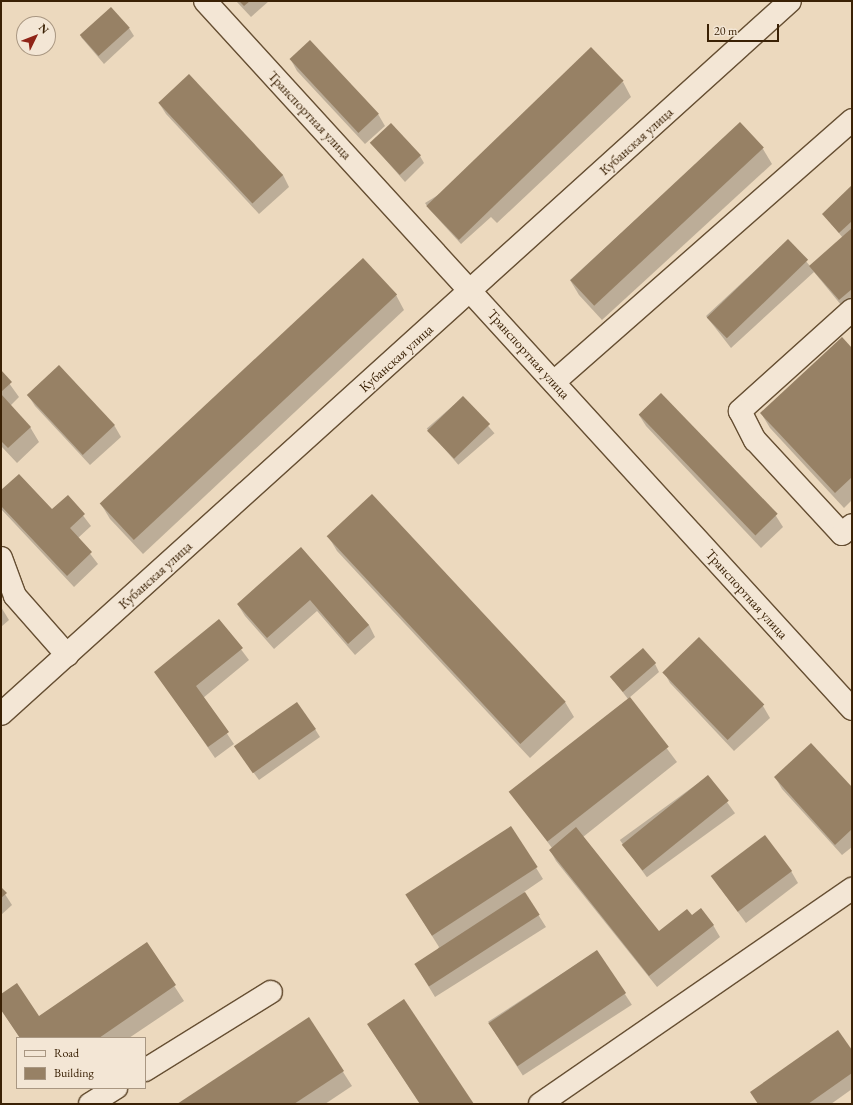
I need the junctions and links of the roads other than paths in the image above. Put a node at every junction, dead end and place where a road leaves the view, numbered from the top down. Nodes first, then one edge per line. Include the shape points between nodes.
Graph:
1 (205, 1) edge
2 (790, 1) edge
3 (852, 120) edge
4 (471, 290) junction
5 (852, 310) edge
6 (554, 382) junction
7 (852, 525) edge
8 (1, 558) edge
9 (66, 655) junction
10 (852, 709) edge
11 (1, 714) edge
12 (852, 889) edge
13 (271, 992) dead end
14 (146, 1069) edge
15 (114, 1089) edge
16 (90, 1104) edge
17 (540, 1104) edge

1 - 4 street, Транспортная улица
2 - 4 street, Кубанская улица
3 - 6 street
4 - 6 street, Транспортная улица
4 - 9 street, Кубанская улица
5 - 7 street via 740,411 755,440 842,534
6 - 10 street, Транспортная улица
8 - 9 street via 15,596
9 - 11 street, Кубанская улица
12 - 17 street
13 - 14 street
15 - 16 street

